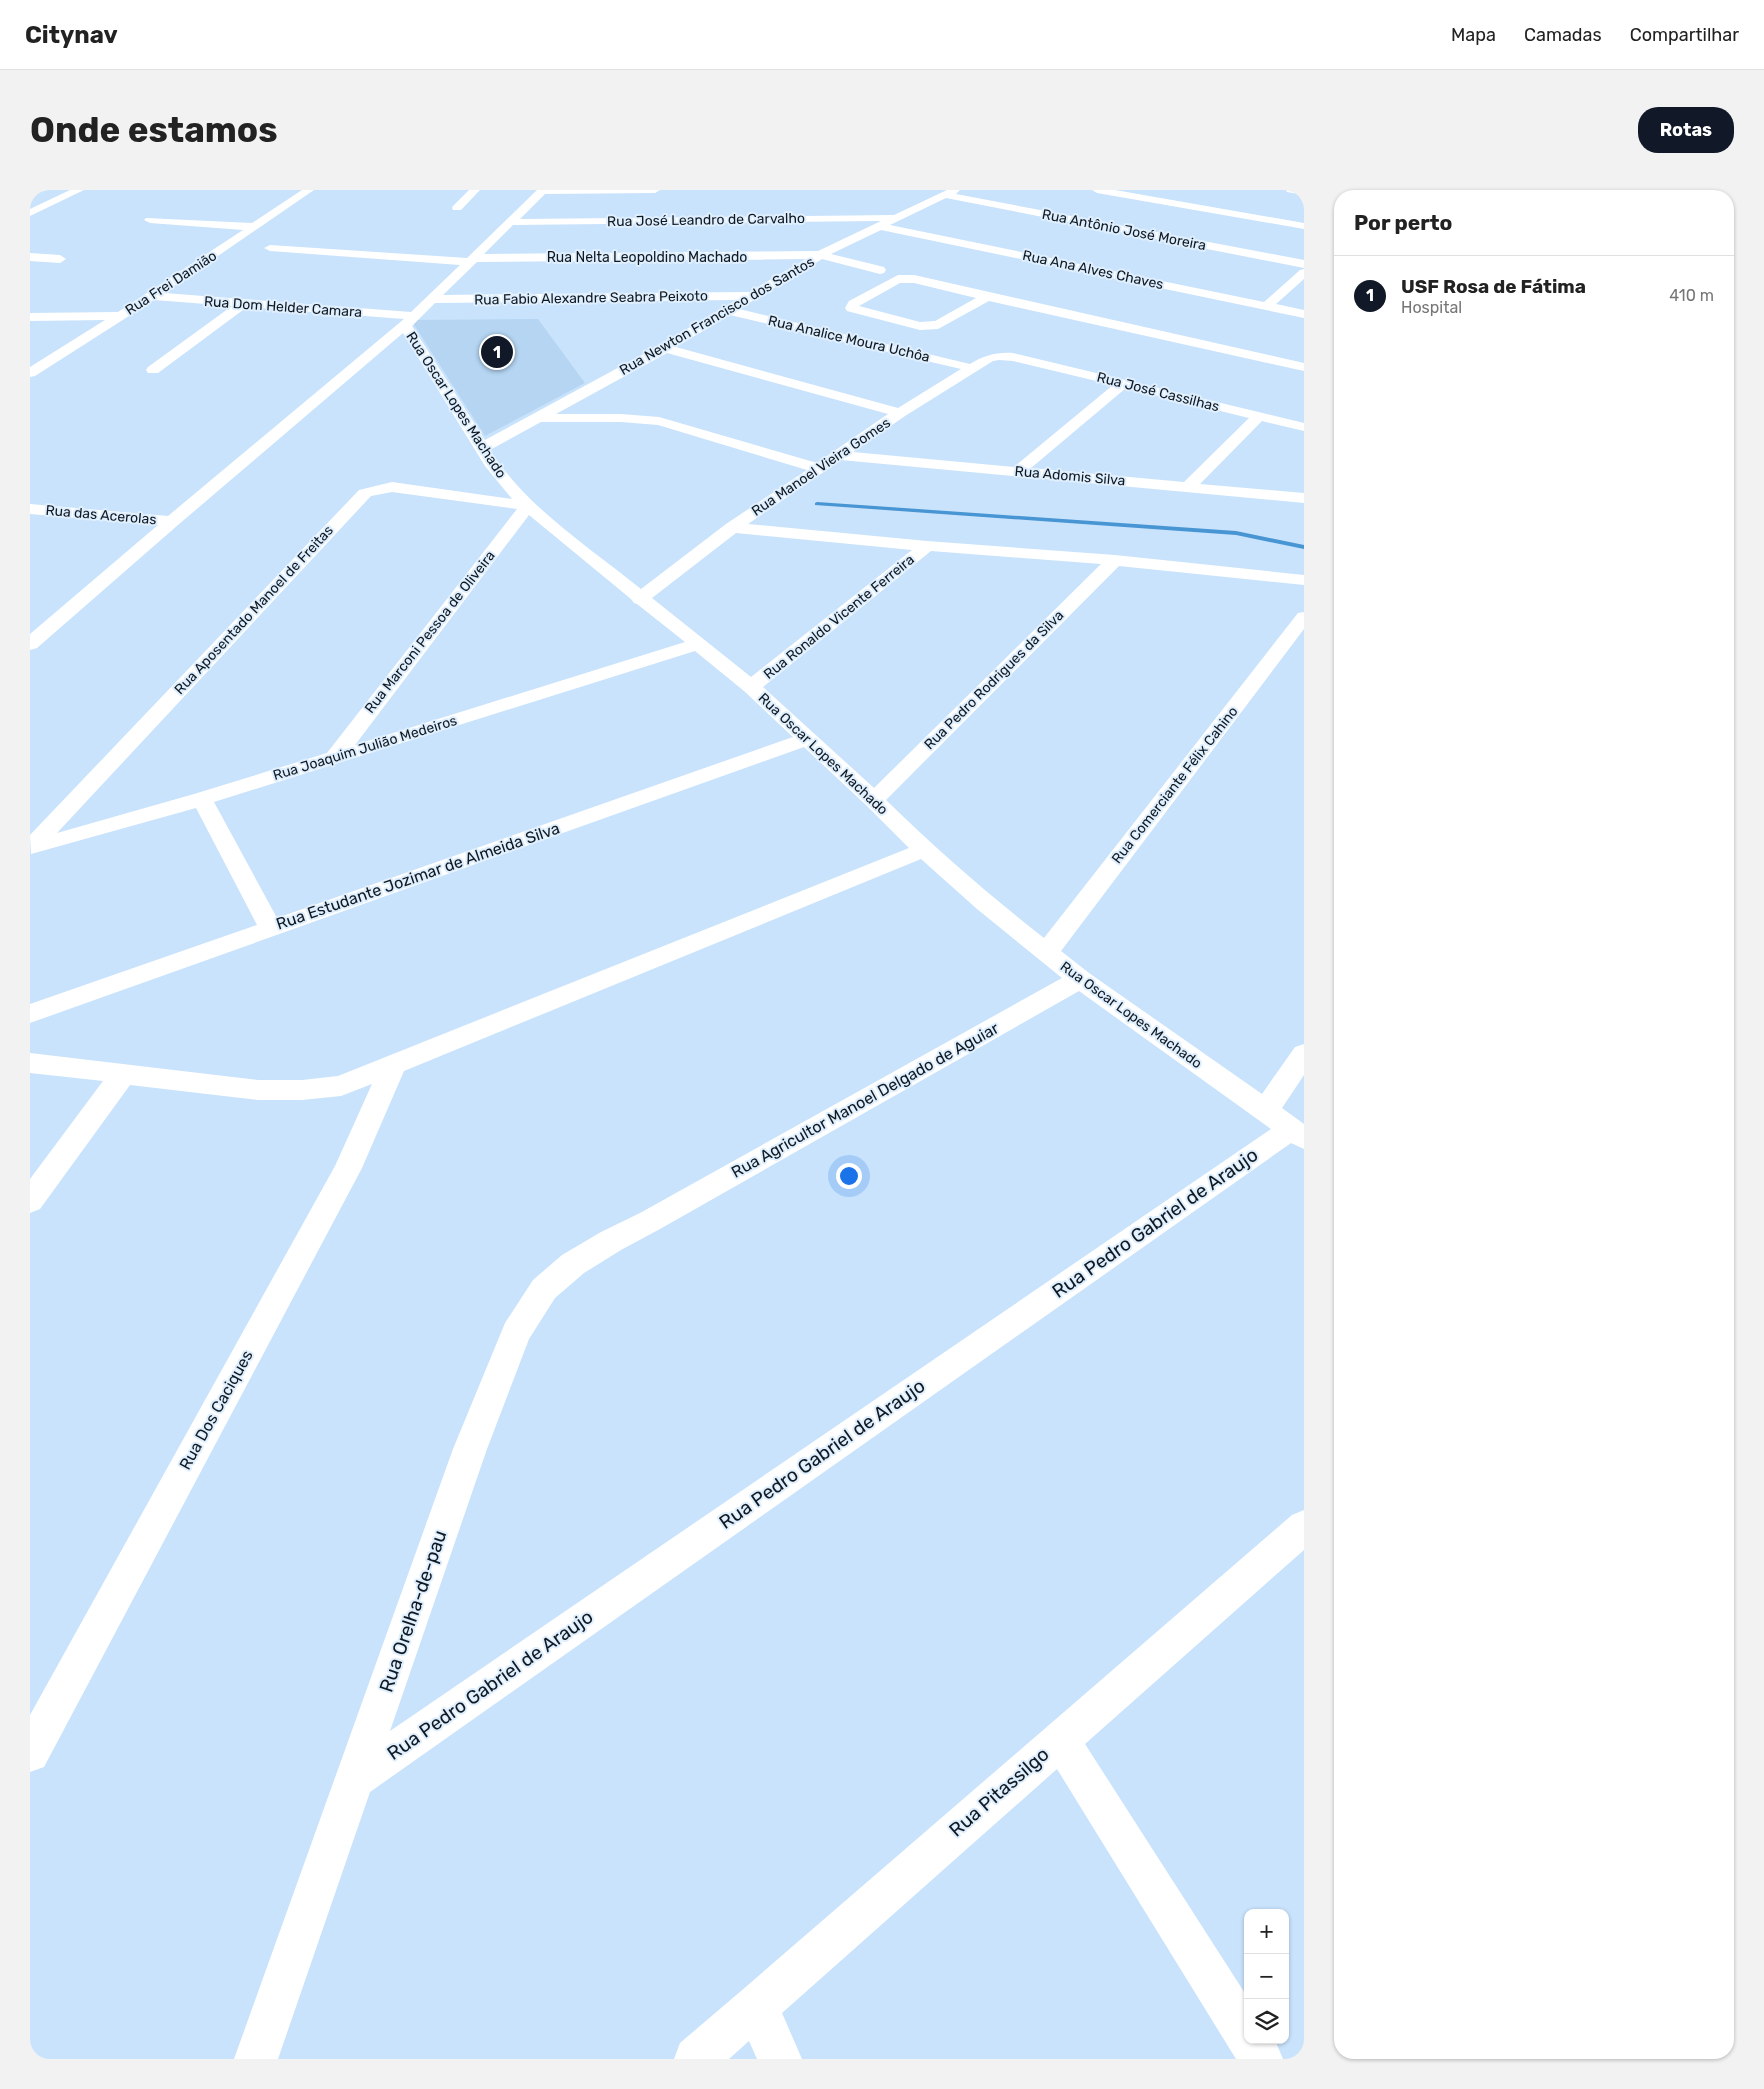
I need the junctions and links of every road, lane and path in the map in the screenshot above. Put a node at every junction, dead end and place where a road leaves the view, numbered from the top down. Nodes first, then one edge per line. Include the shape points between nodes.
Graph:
1 (79, 190) edge
2 (309, 190) edge
3 (475, 190) edge
4 (656, 190) edge
5 (1097, 190) edge
6 (1291, 190) edge
7 (542, 191) edge
8 (1304, 192) edge
9 (950, 193) edge
10 (457, 208) dead end
11 (30, 213) edge
12 (901, 218) junction
13 (150, 220) dead end
14 (512, 222) junction
15 (1304, 226) edge
16 (255, 227) junction
17 (882, 227) junction
18 (270, 248) dead end
19 (820, 255) junction
20 (30, 257) edge
21 (60, 259) dead end
22 (472, 260) junction
23 (1304, 264) edge
24 (880, 270) dead end
25 (1304, 273) edge
26 (152, 296) junction
27 (751, 296) junction
28 (987, 297) junction
29 (430, 299) junction
30 (243, 304) junction
31 (1267, 306) junction
32 (727, 310) junction
33 (1304, 314) edge
34 (122, 316) junction
35 (30, 317) edge
36 (410, 321) junction
37 (665, 348) junction
38 (1013, 357) joint
39 (1304, 367) edge
40 (972, 368) junction
41 (153, 370) dead end
42 (30, 373) edge
43 (1123, 384) junction
44 (900, 413) junction
45 (1259, 416) junction
46 (539, 418) junction
47 (1304, 427) edge
48 (482, 448) junction
49 (836, 455) junction
50 (817, 468) junction
51 (1018, 471) junction
52 (1189, 486) junction
53 (1304, 498) edge
54 (528, 506) junction
55 (30, 509) edge
56 (172, 521) junction
57 (732, 528) junction
58 (927, 546) junction
59 (1115, 560) junction
60 (1304, 580) edge
61 (640, 598) junction
62 (1304, 617) edge
63 (30, 644) edge
64 (699, 644) junction
65 (751, 687) junction
66 (807, 739) junction
67 (333, 759) junction
68 (202, 799) junction
69 (874, 800) junction
70 (30, 848) edge
71 (924, 850) junction
72 (270, 928) junction
73 (1046, 953) junction
74 (1080, 979) junction
75 (30, 1014) edge
76 (1304, 1054) edge
77 (30, 1063) edge
78 (394, 1064) junction
79 (123, 1074) junction
80 (1287, 1126) edge
81 (30, 1201) edge
82 (650, 1222) joint
83 (1304, 1527) edge
84 (1060, 1739) junction
85 (30, 1753) edge
86 (354, 1779) junction
87 (756, 2006) junction
88 (1244, 2033) edge
89 (1251, 2044) edge
90 (256, 2059) edge
91 (696, 2059) edge
92 (780, 2059) edge
93 (1261, 2059) edge

1 - 11 street
2 - 16 street, Rua Frei Damião
3 - 10 street
4 - 7 street
5 - 15 street
6 - 8 street
7 - 14 street
9 - 12 street, Rua Newton Francisco dos Santos
9 - 23 street, Rua Antônio José Moreira
12 - 14 street, Rua José Leandro de Carvalho
12 - 17 street, Rua Newton Francisco dos Santos
13 - 16 street
14 - 22 street
16 - 26 street, Rua Frei Damião
17 - 19 street, Rua Newton Francisco dos Santos
17 - 31 street, Rua Ana Alves Chaves
18 - 22 street, Rua Nelta Leopoldino Machado
19 - 22 street, Rua Nelta Leopoldino Machado
19 - 24 street
19 - 27 street, Rua Newton Francisco dos Santos
20 - 21 street
22 - 29 street
25 - 31 street
26 - 30 street, Rua Dom Helder Camara
26 - 34 street, Rua Frei Damião
27 - 29 street, Rua Fabio Alexandre Seabra Peixoto
27 - 32 street, Rua Newton Francisco dos Santos
28 - 28 street via 908,278 898,280 850,306 854,311 932,326
28 - 39 street
29 - 36 street
30 - 36 street, Rua Dom Helder Camara
30 - 41 street
31 - 33 street, Rua Ana Alves Chaves
32 - 37 street, Rua Newton Francisco dos Santos
32 - 40 street, Rua Analice Moura Uchôa
34 - 35 street
34 - 42 street, Rua Frei Damião
36 - 48 street, Rua Oscar Lopes Machado
36 - 56 street
37 - 44 street
37 - 46 street, Rua Newton Francisco dos Santos
38 - 40 street, Rua Manoel Vieira Gomes via 993,357
38 - 43 street, Rua José Cassilhas
40 - 44 street, Rua Manoel Vieira Gomes
43 - 45 street, Rua José Cassilhas
43 - 51 street
44 - 49 street, Rua Manoel Vieira Gomes
45 - 47 street, Rua José Cassilhas
45 - 52 street
46 - 48 street, Rua Newton Francisco dos Santos
46 - 50 street via 659,421
48 - 54 street, Rua Oscar Lopes Machado via 511,489
49 - 50 street, Rua Manoel Vieira Gomes
49 - 51 street, Rua Adomis Silva
50 - 57 street, Rua Manoel Vieira Gomes
51 - 52 street, Rua Adomis Silva
52 - 53 street, Rua Adomis Silva
54 - 61 street, Rua Oscar Lopes Machado
54 - 67 street, Rua Marconi Pessoa de Oliveira
54 - 70 street, Rua Aposentado Manoel de Freitas via 392,487 365,493
55 - 56 street, Rua das Acerolas
56 - 63 street
57 - 58 street
57 - 61 street, Rua Manoel Vieira Gomes
58 - 59 street
58 - 65 street, Rua Ronaldo Vicente Ferreira
59 - 60 street
59 - 69 street, Rua Pedro Rodrigues da Silva
61 - 64 street, Rua Oscar Lopes Machado
62 - 73 street, Rua Comerciante Félix Cahino
64 - 65 street, Rua Oscar Lopes Machado
64 - 67 street, Rua Joaquim Julião Medeiros
65 - 66 street, Rua Oscar Lopes Machado
66 - 69 street, Rua Oscar Lopes Machado
66 - 72 street, Rua Estudante Jozimar de Almeida Silva
67 - 68 street, Rua Joaquim Julião Medeiros
68 - 70 street, Rua Joaquim Julião Medeiros
68 - 72 street
69 - 71 street, Rua Oscar Lopes Machado
71 - 73 street, Rua Oscar Lopes Machado via 984,904
71 - 78 street
72 - 75 street, Rua Estudante Jozimar de Almeida Silva
73 - 74 street, Rua Oscar Lopes Machado
74 - 80 street, Rua Oscar Lopes Machado
74 - 82 street, Rua Agricultor Manoel Delgado de Aguiar
76 - 80 street
77 - 79 street
78 - 79 street via 341,1086 302,1090 258,1090
78 - 85 street, Rua Dos Caciques via 348,1168
79 - 81 street
80 - 86 street, Rua Pedro Gabriel de Araujo
82 - 86 street, Rua Orelha-de-pau via 611,1240 573,1264 544,1289 516,1333 470,1450
83 - 84 street, Rua Pitassilgo
84 - 87 street, Rua Pitassilgo
84 - 88 street
86 - 90 street, Rua Orelha-de-pau
87 - 91 street, Rua Pitassilgo
87 - 92 street
89 - 93 street

